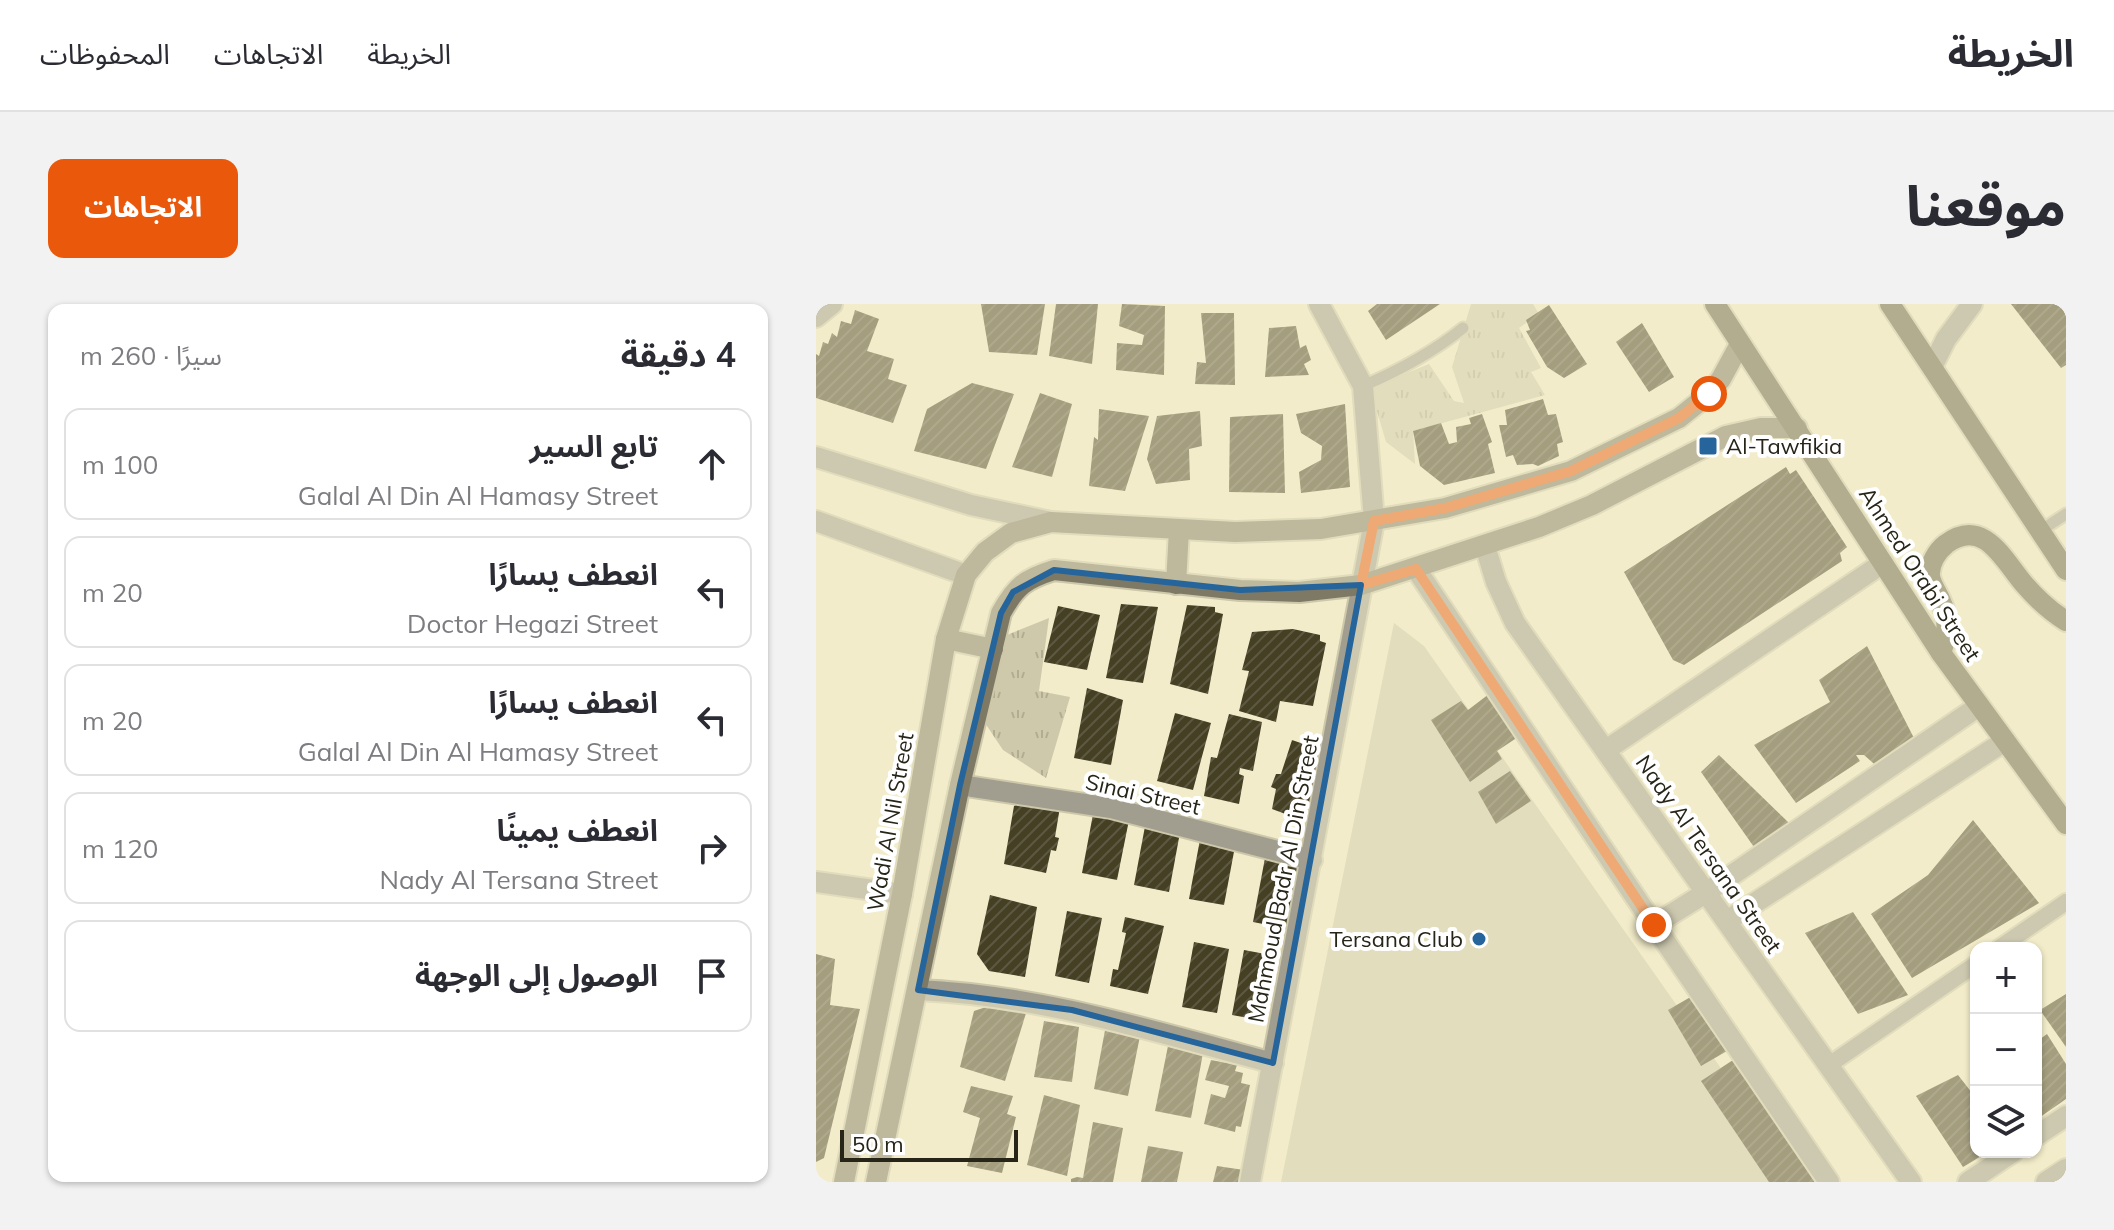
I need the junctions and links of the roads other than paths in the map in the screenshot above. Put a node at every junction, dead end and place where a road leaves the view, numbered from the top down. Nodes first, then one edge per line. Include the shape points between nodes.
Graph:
1 (832, 304) edge
2 (1319, 304) edge
3 (1715, 304) edge
4 (1890, 304) edge
5 (1972, 304) edge
6 (816, 317) edge
7 (1463, 328) dead end
8 (1740, 344) junction
9 (1932, 367) junction
10 (1363, 386) junction
11 (1797, 428) junction
12 (816, 457) edge
13 (2066, 514) edge
14 (816, 521) edge
15 (1374, 521) junction
16 (1051, 522) junction
17 (1179, 530) junction
18 (2040, 531) junction
19 (1485, 546) junction
20 (1883, 563) junction
21 (1416, 569) junction
22 (2066, 569) edge
23 (966, 575) junction
24 (1176, 584) junction
25 (1361, 585) junction
26 (2066, 621) edge
27 (946, 639) junction
28 (993, 649) junction
29 (1941, 653) junction
30 (1979, 706) junction
31 (2005, 741) junction
32 (1606, 750) junction
33 (960, 785) junction
34 (2066, 824) edge
35 (1312, 860) junction
36 (816, 882) edge
37 (1707, 892) junction
38 (902, 894) junction
39 (2066, 902) edge
40 (1727, 921) junction
41 (1654, 925) junction
42 (2008, 942) edge
43 (1970, 968) edge
44 (918, 990) junction
45 (1273, 1063) junction
46 (1829, 1065) junction
47 (2066, 1116) edge
48 (2042, 1132) edge
49 (2004, 1158) edge
50 (2066, 1169) edge
51 (844, 1182) edge
52 (876, 1182) edge
53 (1250, 1182) edge
54 (1829, 1182) edge
55 (1911, 1182) edge
56 (1968, 1182) edge
57 (2046, 1182) edge

1 - 6 street
2 - 10 street
3 - 8 main road, Ahmed Orabi Street
4 - 9 main road
5 - 9 street
7 - 10 lane via 1407,367
8 - 11 main road, Ahmed Orabi Street
8 - 15 main road, Wadi Al Nil Street via 1721,379 1695,407 1571,471 1445,508
9 - 18 main road
10 - 15 street, Mahmoud Badr Al Din Street
11 - 19 main road via 1761,428 1726,436 1592,505
11 - 20 main road, Ahmed Orabi Street
12 - 16 street via 971,505
13 - 18 lane
14 - 23 street
15 - 17 main road, Wadi Al Nil Street via 1321,529
15 - 25 street, Mahmoud Badr Al Din Street
16 - 17 main road, Wadi Al Nil Street
16 - 23 main road, Wadi Al Nil Street via 1011,533
17 - 24 main road
18 - 22 main road
19 - 21 main road
19 - 32 street, Nady Al Tersana Street via 1515,623
20 - 29 main road, Ahmed Orabi Street
20 - 32 street
21 - 25 main road
21 - 41 street
23 - 27 main road, Wadi Al Nil Street
24 - 25 main road via 1284,592
24 - 28 main road via 1054,570 1031,577 1013,592 1001,613
25 - 35 street, Mahmoud Badr Al Din Street
26 - 29 main road via 2022,583 1996,547 1964,537 1943,546 1931,566 1948,627
27 - 28 main road
27 - 38 main road, Wadi Al Nil Street
28 - 33 main road
29 - 30 main road, Ahmed Orabi Street
30 - 31 main road, Ahmed Orabi Street
30 - 37 street
31 - 34 main road, Ahmed Orabi Street
31 - 40 street
32 - 37 street, Nady Al Tersana Street
33 - 35 street, Sinai Street via 1111,808
33 - 44 main road
35 - 45 street, Mahmoud Badr Al Din Street
36 - 38 street
37 - 40 street, Nady Al Tersana Street
37 - 41 street
38 - 51 main road, Wadi Al Nil Street
39 - 42 street
40 - 46 street, Nady Al Tersana Street
41 - 54 street
43 - 46 street
44 - 45 street via 966,992 1072,1010
44 - 52 main road
45 - 53 street, Mahmoud Badr Al Din Street
46 - 55 street, Nady Al Tersana Street
47 - 48 street
49 - 56 street
50 - 57 street

